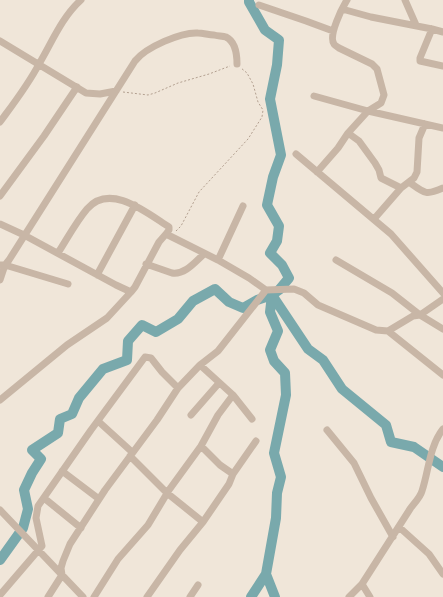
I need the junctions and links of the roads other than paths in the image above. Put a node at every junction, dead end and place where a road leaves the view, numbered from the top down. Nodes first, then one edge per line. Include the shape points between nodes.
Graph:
1 (81, 0) edge
2 (347, 0) edge
3 (405, 0) edge
4 (259, 5) dead end
5 (342, 9) junction
6 (416, 25) junction
7 (432, 28) junction
8 (333, 31) junction
9 (443, 32) edge
10 (0, 41) edge
11 (237, 64) road end
12 (39, 65) junction
13 (443, 66) edge
14 (77, 87) junction
15 (116, 91) junction
16 (314, 96) dead end
17 (368, 111) junction
18 (0, 122) edge
19 (425, 124) junction
20 (443, 128) edge
21 (348, 132) junction
22 (296, 154) dead end
23 (317, 172) junction
24 (409, 182) junction
25 (401, 188) junction
26 (443, 188) edge
27 (0, 196) edge
28 (135, 205) junction
29 (243, 206) dead end
30 (374, 219) junction
31 (0, 224) edge
32 (24, 235) junction
33 (168, 236) junction
34 (58, 254) junction
35 (204, 254) junction
36 (218, 260) junction
37 (336, 260) dead end
38 (146, 264) junction
39 (3, 265) edge
40 (97, 275) junction
41 (0, 280) edge
42 (68, 284) dead end
43 (266, 290) junction
44 (131, 292) junction
45 (443, 293) edge
46 (443, 299) edge
47 (420, 315) junction
48 (443, 329) edge
49 (388, 331) junction
50 (200, 365) junction
51 (443, 375) edge
52 (219, 383) junction
53 (178, 388) junction
54 (233, 395) junction
55 (0, 400) edge
56 (191, 415) dead end
57 (252, 419) dead end
58 (98, 421) junction
59 (443, 429) edge
60 (327, 430) dead end
61 (256, 441) dead end
62 (201, 446) junction
63 (131, 454) junction
64 (62, 471) junction
65 (233, 474) junction
66 (167, 492) junction
67 (44, 498) junction
68 (98, 500) junction
69 (0, 510) edge
70 (203, 522) junction
71 (399, 527) junction
72 (81, 528) junction
73 (393, 537) junction
74 (38, 550) junction
75 (443, 574) edge
76 (62, 575) junction
77 (362, 584) junction
78 (198, 585) dead end
79 (0, 595) edge
80 (48, 597) edge
81 (83, 597) edge
82 (94, 597) edge
83 (148, 597) edge
84 (190, 597) edge
85 (349, 597) edge
86 (370, 597) edge

1 - 12 street via 64,20
2 - 5 street
3 - 6 street
4 - 8 street
5 - 6 street
5 - 8 street
6 - 7 street
7 - 9 street
7 - 13 street via 420,61
8 - 17 street via 334,45 377,69 384,99
10 - 12 street
11 - 15 street via 237,53 226,37 187,34 140,54
12 - 14 street
12 - 18 street
14 - 15 street via 92,94
14 - 27 street
15 - 32 street
16 - 17 street
17 - 19 street
17 - 21 street
19 - 20 street
19 - 24 street via 419,138 416,172
21 - 23 street
21 - 25 street via 359,141 375,163 381,178
22 - 23 street
23 - 30 street
24 - 25 street
24 - 26 street via 426,193
25 - 30 street
28 - 33 street via 169,227
28 - 34 street via 115,199 96,202 87,208
28 - 40 street
29 - 36 street
30 - 45 street via 391,234
31 - 32 street
32 - 34 street
32 - 39 street
33 - 35 street
33 - 38 street via 159,242
34 - 40 street
35 - 36 street
35 - 38 street via 192,266 176,274
36 - 43 street
37 - 47 street via 392,293
38 - 44 street
39 - 41 street
39 - 42 street
40 - 44 street
43 - 49 street via 294,289 304,293 318,305 376,330
43 - 50 street via 218,351
44 - 55 street via 107,318 67,345
46 - 47 street
47 - 48 street
47 - 49 street
49 - 51 street
50 - 52 street
50 - 53 street
52 - 54 street
52 - 56 street
53 - 58 street via 151,358 146,357
53 - 63 street
54 - 57 street
54 - 62 street via 218,415
58 - 63 street
58 - 64 street
59 - 71 street via 431,454 422,492
60 - 73 street via 354,464
61 - 65 street
62 - 65 street
62 - 66 street
63 - 66 street
63 - 68 street
64 - 67 street
64 - 68 street
65 - 70 street
66 - 70 street
66 - 82 street via 148,525 118,559
67 - 72 street
67 - 74 street via 36,512 42,544
68 - 72 street
69 - 74 street
70 - 83 street
71 - 73 street
71 - 75 street via 428,554
72 - 76 street via 63,561
73 - 77 street
74 - 76 street
74 - 79 street
76 - 80 street
76 - 81 street
77 - 85 street
77 - 86 street
78 - 84 street

